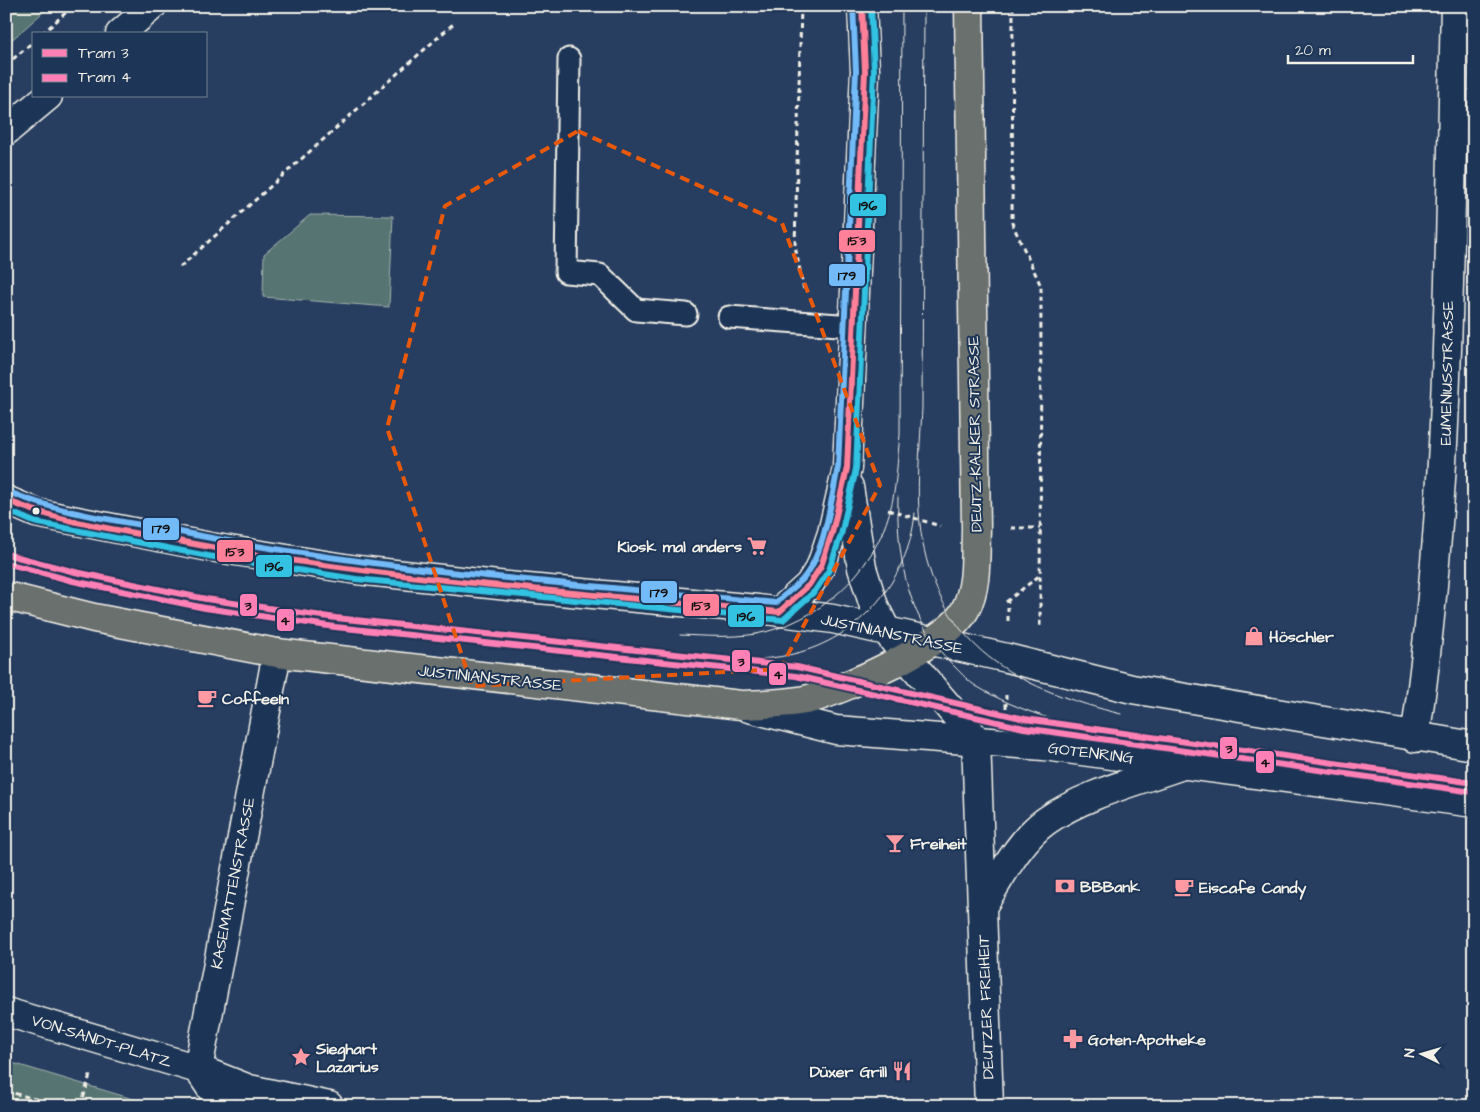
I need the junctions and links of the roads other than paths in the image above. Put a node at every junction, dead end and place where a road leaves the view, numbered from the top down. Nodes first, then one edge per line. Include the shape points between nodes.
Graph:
1 (152, 6) edge
2 (862, 6) edge
3 (969, 6) edge
4 (1455, 6) edge
5 (122, 32) edge
6 (569, 59) dead end
7 (46, 98) edge
8 (6, 131) edge
9 (686, 314) dead end
10 (729, 317) dead end
11 (853, 326) junction
12 (846, 468) junction
13 (6, 500) edge
14 (6, 596) edge
15 (780, 612) junction
16 (886, 630) junction
17 (933, 641) junction
18 (277, 653) junction
19 (906, 657) junction
20 (741, 706) junction
21 (1416, 738) junction
22 (976, 739) junction
23 (1474, 746) edge
24 (1185, 764) junction
25 (1474, 803) edge
26 (982, 907) junction
27 (6, 1012) edge
28 (198, 1069) junction
29 (223, 1106) edge
30 (329, 1106) edge
31 (989, 1106) edge

1 - 5 main road
2 - 11 main road via 865,71
3 - 17 main road, DEUTZ-KALKER STRASSE via 976,528 973,582 965,611
4 - 21 main road, EUMENIUSSTRASSE via 1444,457
6 - 9 lane via 566,272 600,275 636,310
7 - 8 main road
10 - 11 lane
11 - 12 main road
12 - 15 main road via 832,533 821,566 809,585
12 - 16 main road via 862,568 874,606
13 - 15 main road, JUSTINIANSTRASSE via 36,513 210,547 357,570
14 - 18 main road, JUSTINIANSTRASSE via 94,618
15 - 16 main road, JUSTINIANSTRASSE
16 - 17 main road, JUSTINIANSTRASSE
16 - 19 main road
17 - 19 main road, DEUTZ-KALKER STRASSE
17 - 21 main road, JUSTINIANSTRASSE via 1132,690
18 - 20 main road, JUSTINIANSTRASSE
18 - 28 main road, KASEMATTENSTRASSE
19 - 20 main road, DEUTZ-KALKER STRASSE via 831,693 780,704
19 - 22 main road
20 - 22 main road, JUSTINIANSTRASSE via 836,730
21 - 23 main road
22 - 24 main road, GOTENRING
22 - 26 main road, DEUTZER FREIHEIT
24 - 25 main road, GOTENRING
24 - 26 main road via 1081,802 1045,822 1017,853
26 - 31 main road, DEUTZER FREIHEIT
27 - 28 main road, VON-SANDT-PLATZ
28 - 29 main road
28 - 30 main road, VON-SANDT-PLATZ via 249,1089

